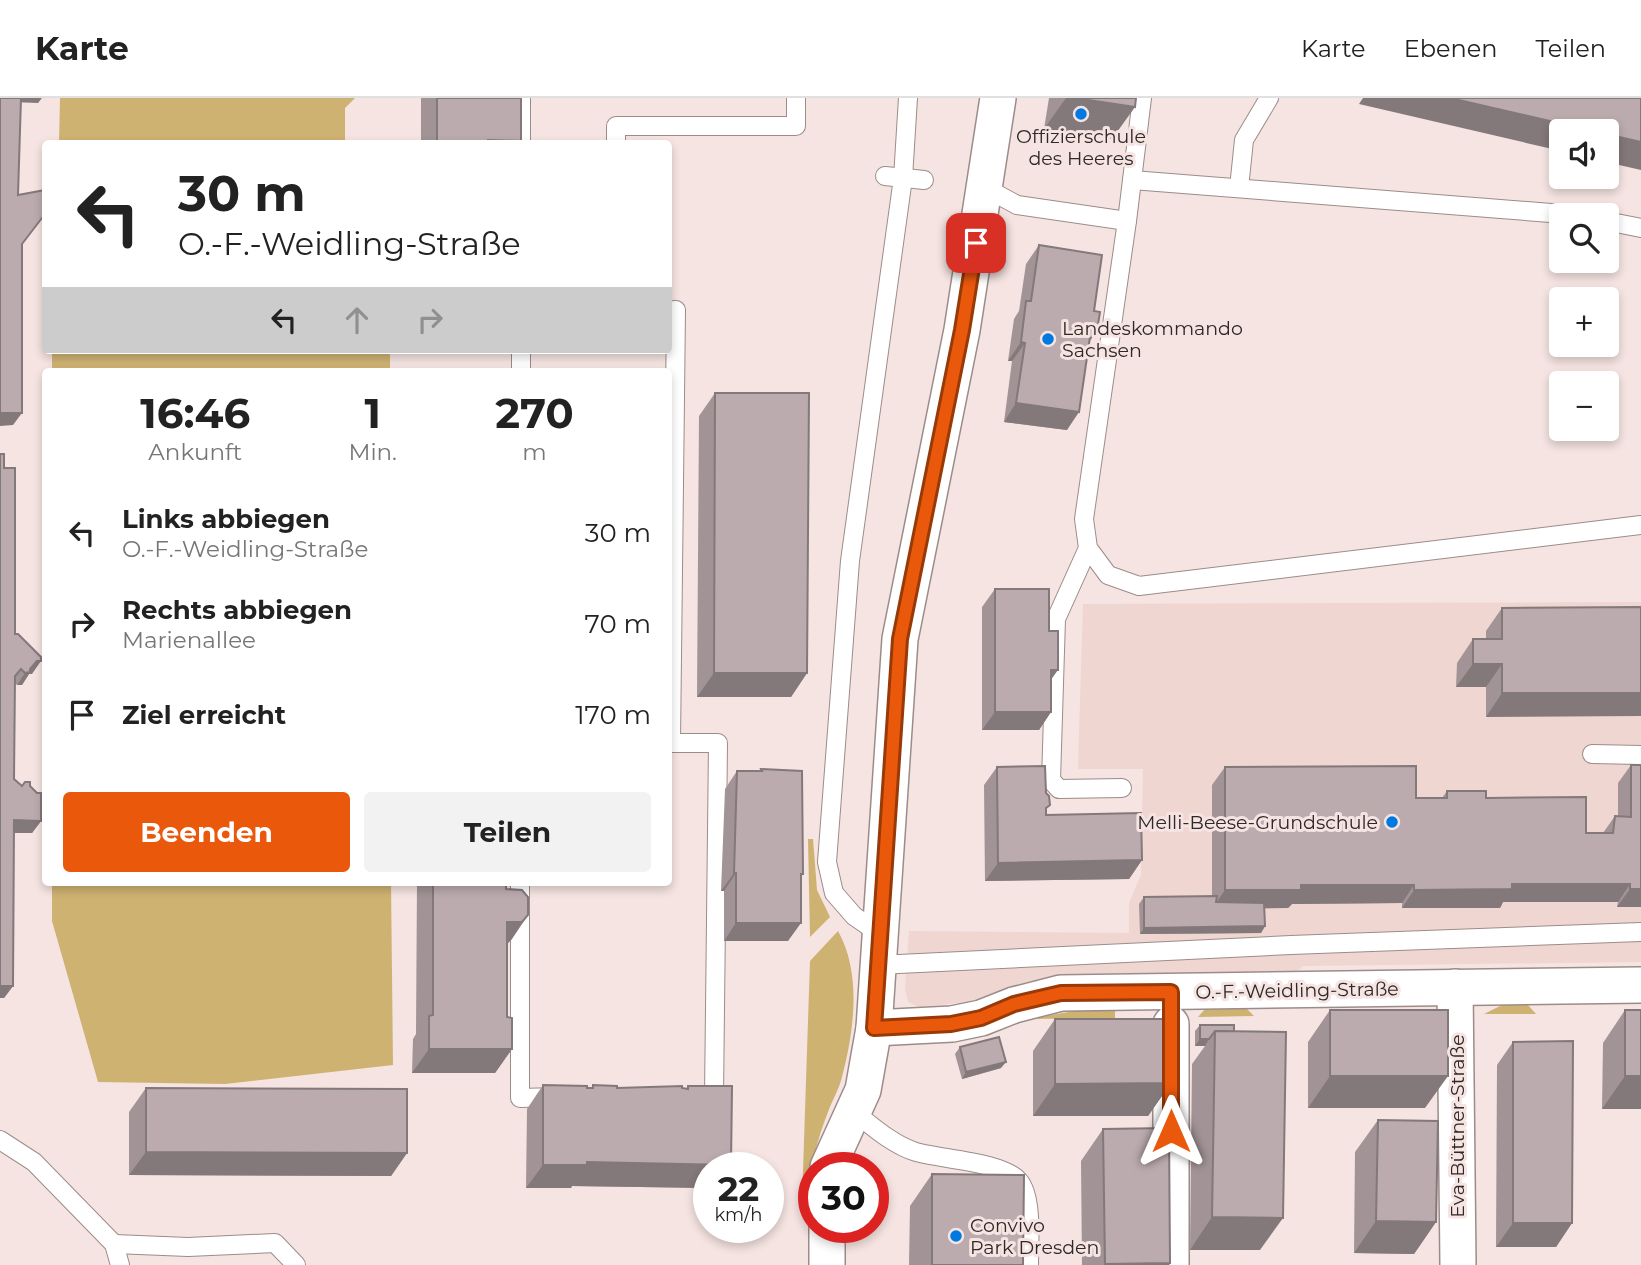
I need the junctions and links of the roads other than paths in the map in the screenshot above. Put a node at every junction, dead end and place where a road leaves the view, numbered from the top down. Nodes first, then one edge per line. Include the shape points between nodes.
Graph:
1 (521, 98) edge
2 (796, 98) edge
3 (908, 98) edge
4 (998, 98) edge
5 (1142, 98) edge
6 (1269, 98) edge
7 (521, 140) edge
8 (616, 140) edge
9 (894, 177) junction
10 (923, 180) dead end
11 (1132, 180) junction
12 (984, 187) junction
13 (1239, 188) junction
14 (1549, 213) edge
15 (1127, 221) junction
16 (1619, 224) edge
17 (1641, 228) edge
18 (672, 310) edge
19 (1641, 525) edge
20 (1088, 548) junction
21 (672, 599) edge
22 (672, 743) edge
23 (1592, 754) dead end
24 (1641, 755) edge
25 (1122, 788) dead end
26 (520, 886) edge
27 (1641, 932) edge
28 (879, 949) junction
29 (1641, 985) edge
30 (1455, 987) junction
31 (1171, 992) junction
32 (874, 1028) junction
33 (575, 1097) edge
34 (686, 1097) edge
35 (853, 1111) junction
36 (0, 1140) edge
37 (833, 1152) edge
38 (827, 1243) edge
39 (114, 1244) junction
40 (120, 1265) edge
41 (296, 1265) edge
42 (827, 1265) edge
43 (1030, 1265) edge
44 (1171, 1265) edge
45 (1458, 1265) edge

1 - 7 lane
2 - 8 lane via 796,126 616,126
3 - 9 lane
4 - 12 street
5 - 11 lane
6 - 13 lane via 1244,140
9 - 10 lane
9 - 28 lane via 850,561 827,862 834,893
11 - 13 lane
11 - 15 lane
12 - 15 lane via 1017,205
12 - 28 street via 962,330 900,639
13 - 14 lane
15 - 20 lane via 1084,519
16 - 17 lane
18 - 21 lane via 676,310
19 - 20 lane via 1139,586 1108,575
20 - 25 lane via 1056,620 1051,780 1059,789
22 - 34 lane via 718,743 714,1097
23 - 24 lane
26 - 33 lane via 520,1098
27 - 28 lane via 1291,945
28 - 32 street
29 - 30 street, O.-F.-Weidling-Straße
30 - 31 street, O.-F.-Weidling-Straße
30 - 45 street, Eva-Büttner-Straße
31 - 32 street, O.-F.-Weidling-Straße via 1061,993 951,1024
31 - 44 street
32 - 35 street via 863,1090
35 - 37 street
35 - 43 lane via 914,1151 999,1169 1019,1181 1028,1206
36 - 39 lane via 34,1162
38 - 42 street
39 - 40 lane
39 - 41 lane via 275,1243

